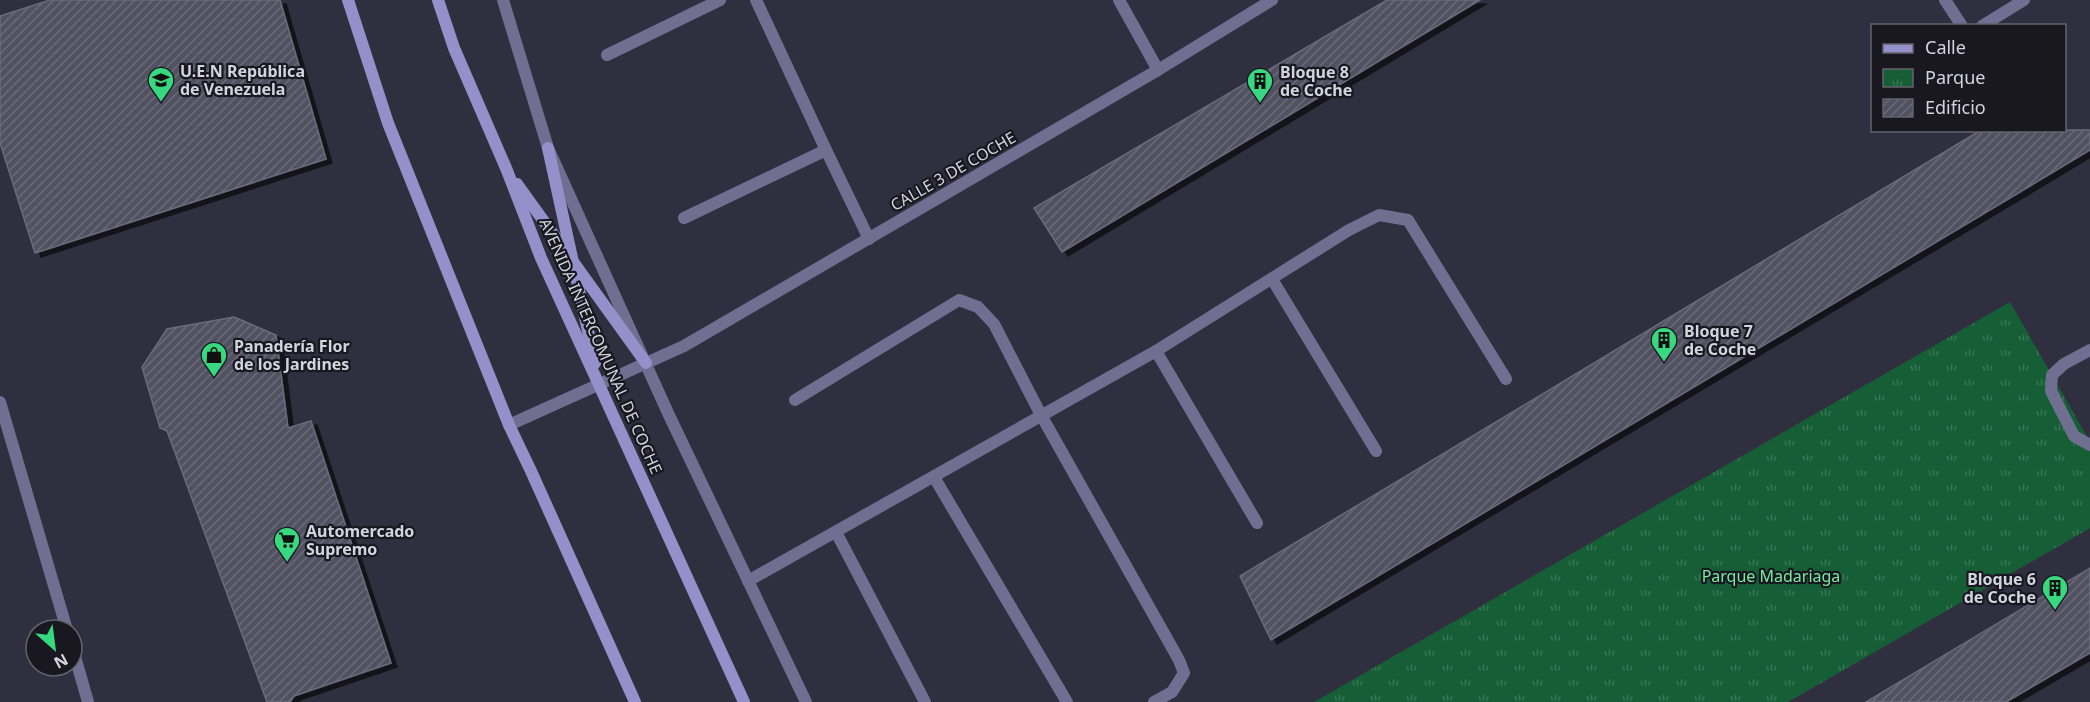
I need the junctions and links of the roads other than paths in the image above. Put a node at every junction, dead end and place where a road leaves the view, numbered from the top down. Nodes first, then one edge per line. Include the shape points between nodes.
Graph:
1 (348, 0) edge
2 (438, 0) edge
3 (503, 0) edge
4 (720, 0) edge
5 (756, 0) edge
6 (1119, 0) edge
7 (1272, 0) edge
8 (1945, 0) edge
9 (2024, 0) edge
10 (1961, 24) edge
11 (1985, 24) edge
12 (607, 55) dead end
13 (1158, 70) junction
14 (548, 148) junction
15 (826, 150) junction
16 (506, 168) junction
17 (684, 218) dead end
18 (869, 239) junction
19 (574, 266) junction
20 (1272, 279) junction
21 (2090, 350) edge
22 (1156, 351) junction
23 (646, 363) junction
24 (1506, 379) dead end
25 (599, 385) junction
26 (795, 400) dead end
27 (0, 402) edge
28 (1041, 415) junction
29 (508, 425) junction
30 (2090, 446) edge
31 (1376, 450) dead end
32 (934, 477) junction
33 (1257, 523) dead end
34 (836, 532) junction
35 (748, 581) junction
36 (63, 618) edge
37 (81, 678) edge
38 (88, 702) edge
39 (635, 702) edge
40 (744, 702) edge
41 (806, 702) edge
42 (925, 702) edge
43 (1067, 702) edge
44 (1154, 702) edge

1 - 29 main road via 388,123
2 - 16 main road, AVENIDA INTERCOMUNAL DE COCHE via 454,48
3 - 14 street, AVENIDA INTERCOMUNAL DE COCHE
4 - 12 street
5 - 15 street
6 - 13 street
7 - 13 street, CALLE 3 DE COCHE
8 - 10 street
9 - 11 street
13 - 18 street, CALLE 3 DE COCHE
14 - 19 main road
14 - 23 street, AVENIDA INTERCOMUNAL DE COCHE
15 - 17 street
15 - 18 street
16 - 19 main road
16 - 25 main road, AVENIDA INTERCOMUNAL DE COCHE via 541,258
18 - 23 street, CALLE 3 DE COCHE via 684,346
19 - 23 main road
19 - 25 main road
20 - 22 street
20 - 24 street via 1379,215 1408,219
20 - 31 street
21 - 30 street via 2052,375 2051,392 2074,436
22 - 28 street
22 - 33 street
23 - 25 street, CALLE 3 DE COCHE
23 - 35 street, AVENIDA INTERCOMUNAL DE COCHE
25 - 29 street, CALLE 3 DE COCHE
25 - 40 main road, AVENIDA INTERCOMUNAL DE COCHE
26 - 28 street via 959,300 978,307 994,324
27 - 36 street
28 - 32 street
28 - 44 street via 1179,660 1184,674 1172,692
29 - 39 main road
32 - 34 street
32 - 43 street
34 - 35 street
34 - 42 street
35 - 41 street, AVENIDA INTERCOMUNAL DE COCHE
37 - 38 street

